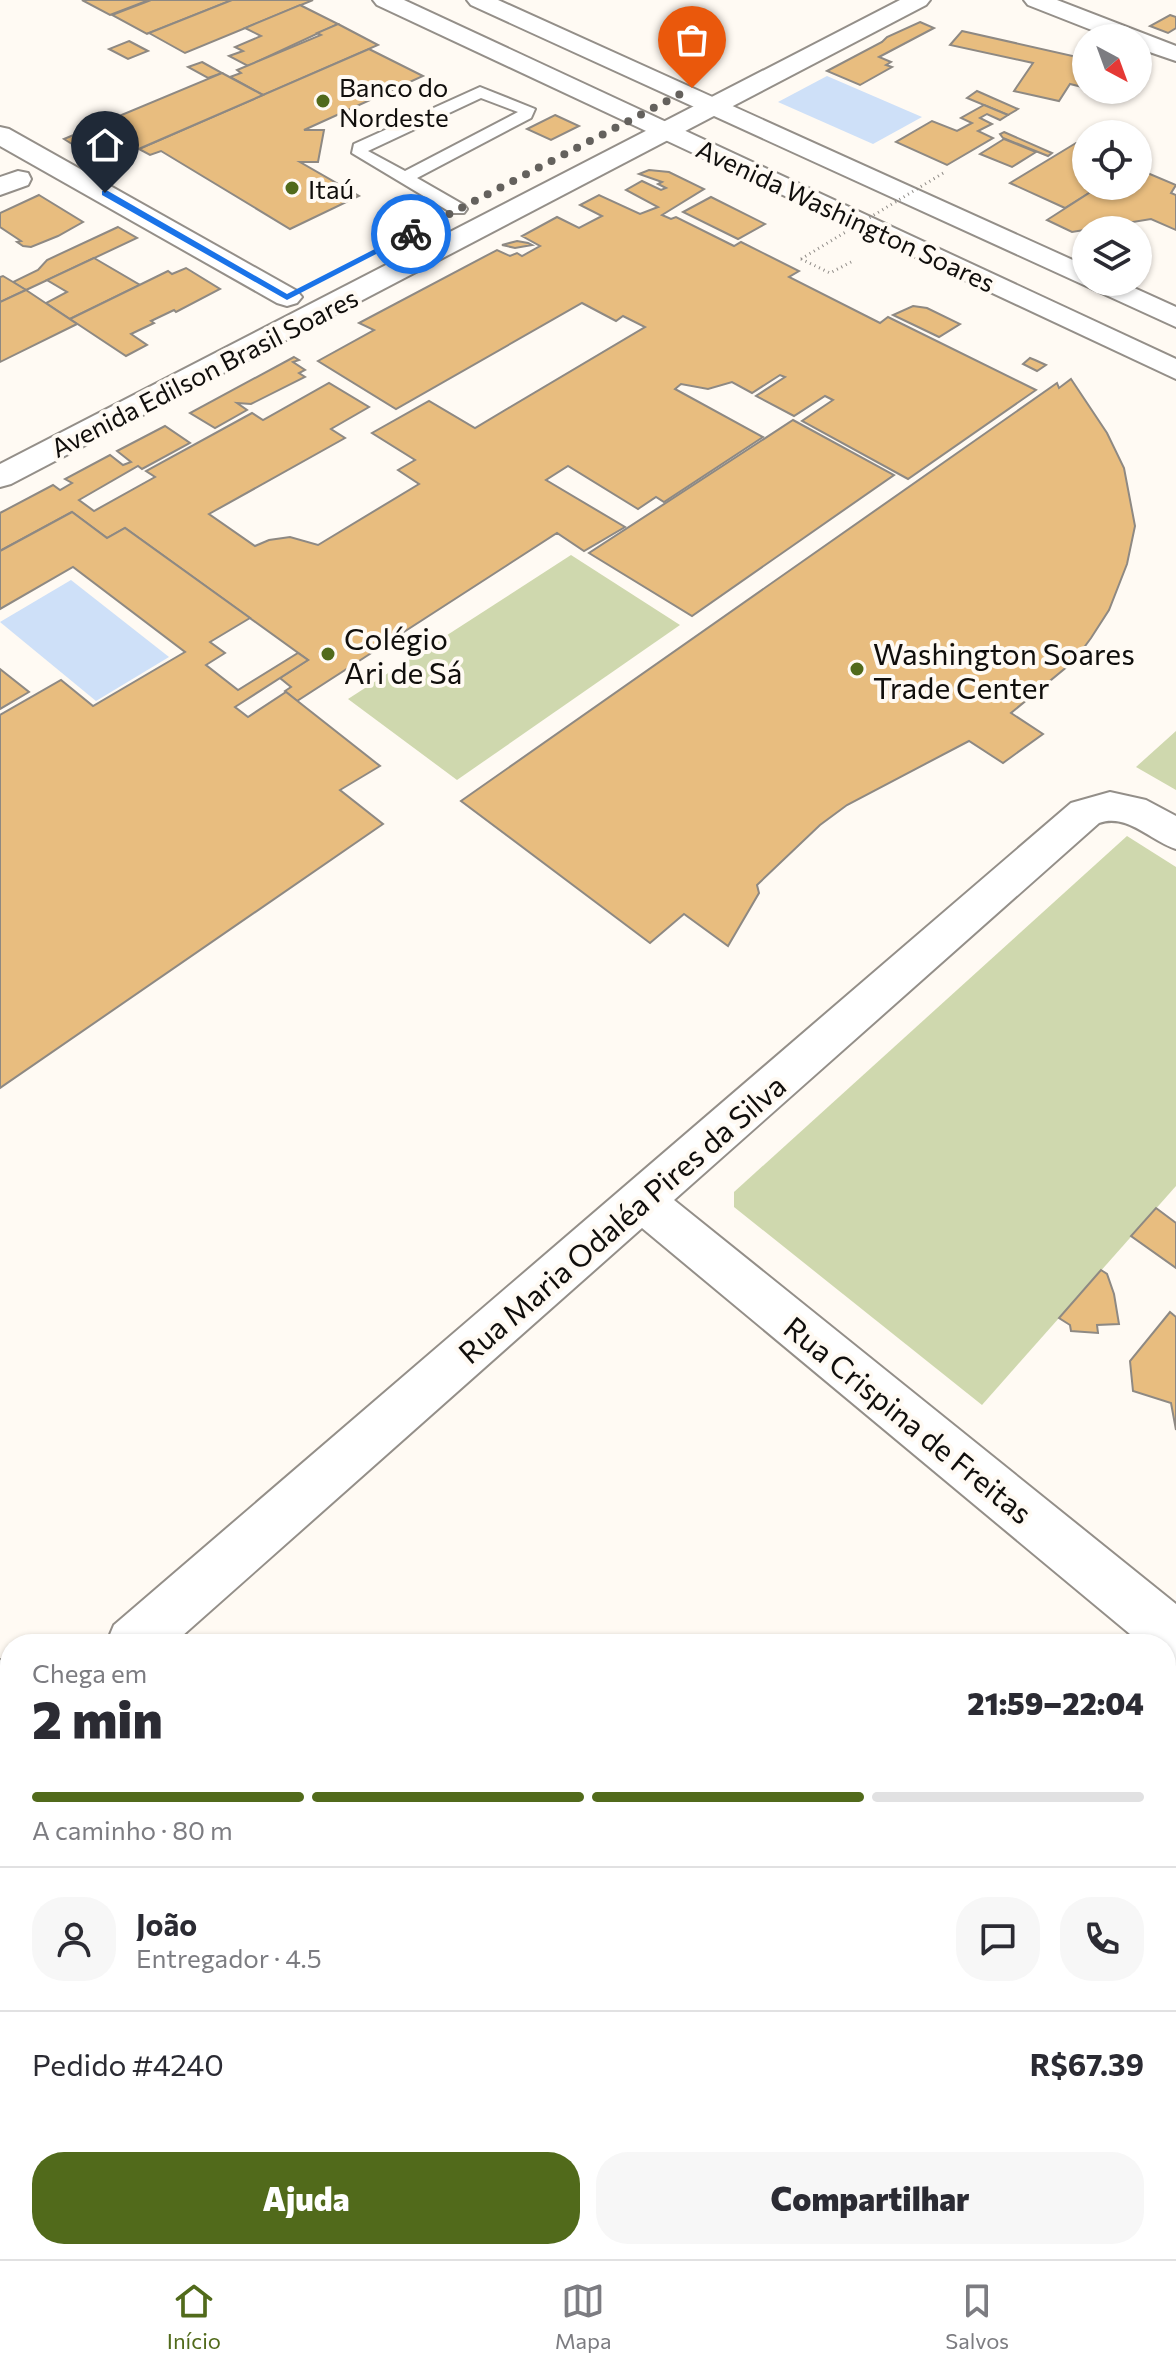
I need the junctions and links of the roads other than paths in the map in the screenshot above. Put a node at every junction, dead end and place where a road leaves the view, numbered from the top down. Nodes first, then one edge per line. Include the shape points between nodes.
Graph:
1 (385, 0) edge
2 (479, 0) edge
3 (918, 0) edge
4 (1036, 0) edge
5 (1098, 24) edge
6 (1152, 45) edge
7 (1176, 54) edge
8 (710, 79) dead end
9 (683, 93) junction
10 (715, 107) junction
11 (636, 117) junction
12 (667, 132) junction
13 (0, 135) edge
14 (556, 158) dead end
15 (405, 178) junction
16 (486, 194) dead end
17 (458, 209) junction
18 (432, 223) dead end
19 (1072, 271) edge
20 (1128, 296) edge
21 (1176, 318) edge
22 (1176, 370) edge
23 (55, 416) dead end
24 (0, 477) edge
25 (1176, 835) edge
26 (641, 1200) junction
27 (144, 1634) edge
28 (1171, 1634) edge

1 - 11 main road, Avenida Washington Soares
2 - 9 main road, Avenida Washington Soares
3 - 10 main road, Avenida Edilson Brasil Soares
4 - 5 main road
6 - 7 main road
8 - 9 main road
9 - 10 main road, Avenida Washington Soares
9 - 11 main road
10 - 12 main road, Avenida Edilson Brasil Soares
10 - 19 main road, Avenida Washington Soares
11 - 12 main road, Avenida Washington Soares
11 - 14 main road
12 - 22 main road, Avenida Washington Soares
12 - 24 main road, Avenida Edilson Brasil Soares
13 - 23 main road, Avenida Edilson Brasil Soares via 300,290
15 - 15 lane via 525,115 527,109 480,92 360,148 360,153
15 - 17 lane
16 - 17 main road
17 - 18 main road
20 - 21 main road
25 - 26 main road, Rua Maria Odaléa Pires da Silva via 1115,804 1085,813
26 - 27 main road, Rua Maria Odaléa Pires da Silva
26 - 28 main road, Rua Crispina de Freitas

